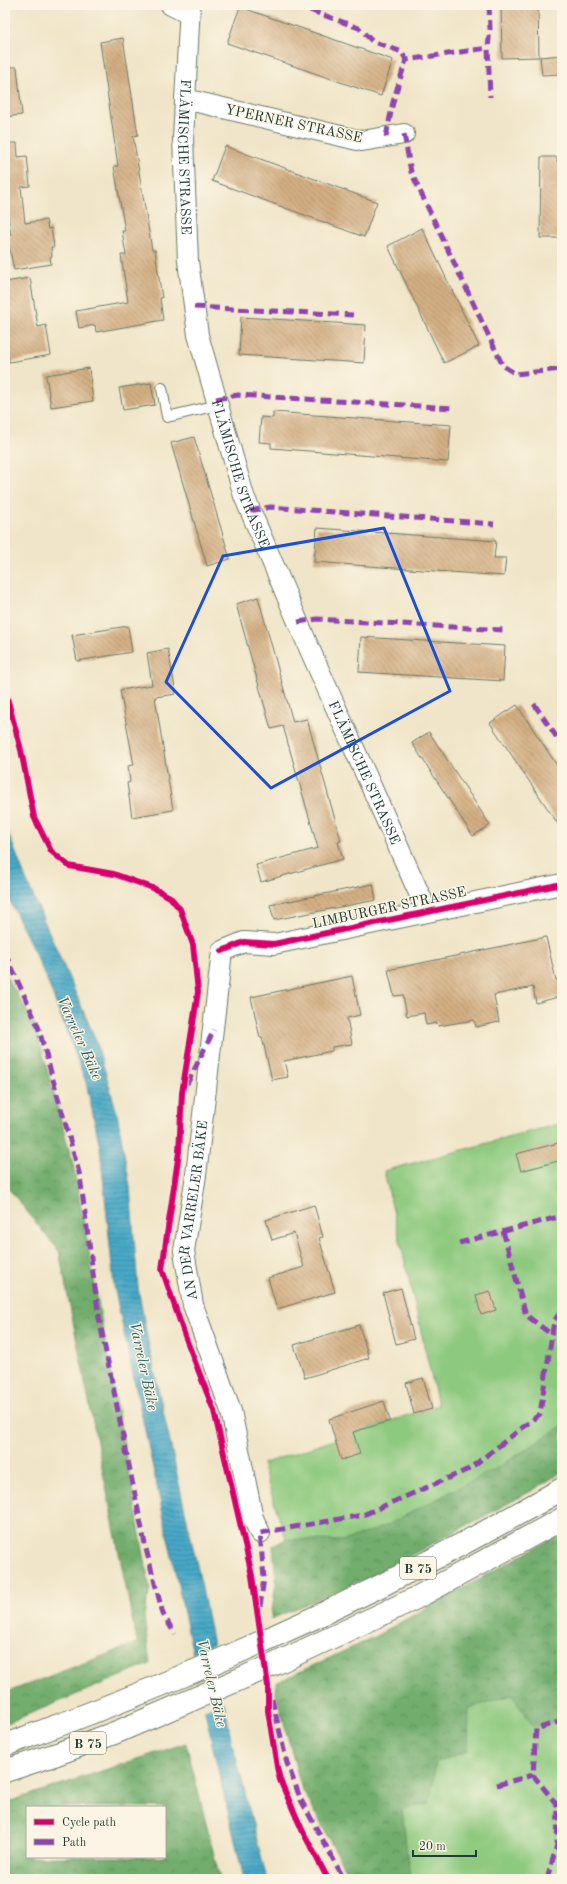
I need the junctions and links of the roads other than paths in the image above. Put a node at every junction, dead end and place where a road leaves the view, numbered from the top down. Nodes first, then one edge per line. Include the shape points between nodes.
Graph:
1 (171, 5) edge
2 (190, 9) edge
3 (185, 99) junction
4 (404, 134) dead end
5 (162, 388) dead end
6 (218, 405) junction
7 (562, 884) edge
8 (427, 911) junction
9 (222, 951) joint
10 (562, 1489) edge
11 (562, 1519) edge
12 (260, 1533) dead end
13 (5, 1745) edge
14 (5, 1771) edge

1 - 2 street
2 - 3 street, FLÄMISCHE STRASSE
3 - 4 street, YPERNER STRASSE via 362,141
3 - 6 street, FLÄMISCHE STRASSE via 183,139 188,261 198,335
5 - 6 lane via 167,417
6 - 8 street, FLÄMISCHE STRASSE via 244,496
7 - 8 street, LIMBURGER STRASSE
8 - 9 street, LIMBURGER STRASSE via 274,944 244,942
9 - 12 street, AN DER VARRELER BÄKE via 197,1167 184,1251 193,1305 231,1411 248,1499
10 - 13 highway, B 75 via 473,1540 271,1639 100,1711
11 - 14 highway, B 75 via 414,1599 275,1664 116,1732

